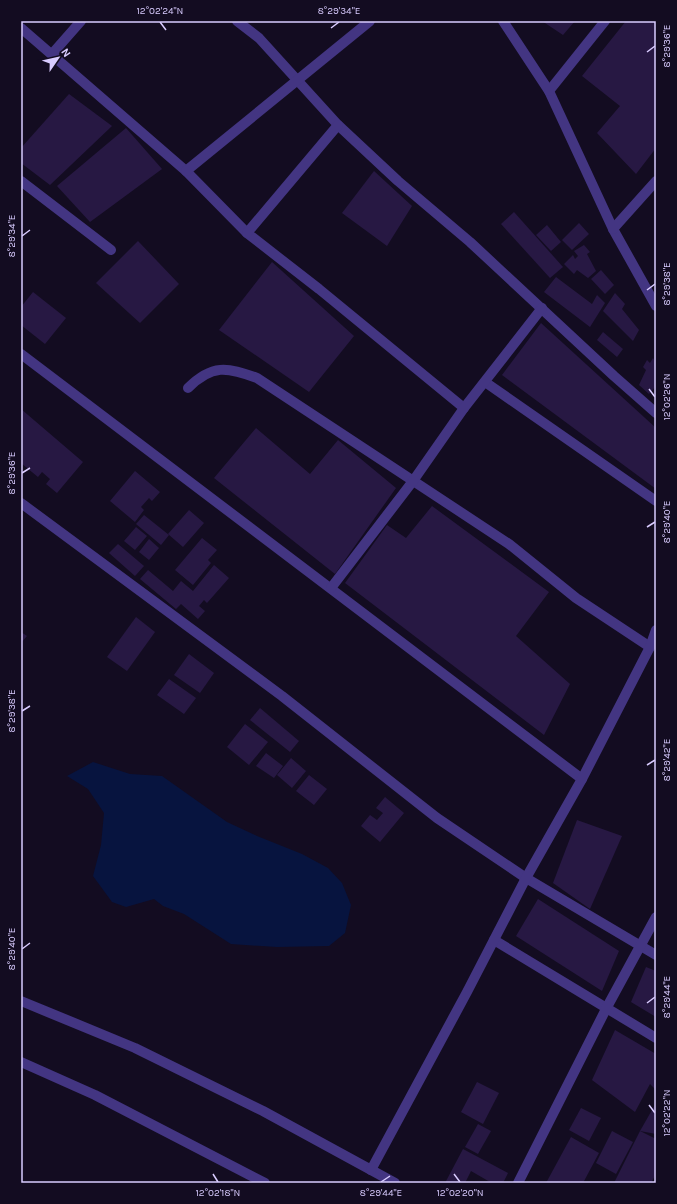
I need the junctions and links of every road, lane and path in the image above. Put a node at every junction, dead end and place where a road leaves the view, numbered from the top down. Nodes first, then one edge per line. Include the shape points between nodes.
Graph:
1 (81, 21) edge
2 (237, 21) edge
3 (370, 21) edge
4 (503, 21) edge
5 (605, 21) edge
6 (21, 28) edge
7 (52, 54) junction
8 (297, 80) junction
9 (549, 91) junction
10 (338, 125) junction
11 (186, 171) junction
12 (21, 181) edge
13 (656, 181) edge
14 (612, 229) junction
15 (248, 234) junction
16 (111, 250) dead end
17 (656, 306) edge
18 (542, 308) junction
19 (21, 354) edge
20 (485, 382) junction
21 (188, 388) dead end
22 (464, 408) junction
23 (656, 413) edge
24 (414, 481) junction
25 (656, 501) edge
26 (21, 503) edge
27 (331, 588) junction
28 (656, 630) edge
29 (650, 647) junction
30 (582, 779) junction
31 (526, 878) junction
32 (656, 917) edge
33 (494, 940) junction
34 (640, 946) junction
35 (656, 955) edge
36 (21, 1001) edge
37 (607, 1007) junction
38 (656, 1038) edge
39 (21, 1062) edge
40 (371, 1170) junction
41 (265, 1183) edge
42 (395, 1183) edge
43 (518, 1183) edge

1 - 7 street
2 - 8 street via 259,38
3 - 8 street
4 - 9 street
5 - 9 street
6 - 7 street
7 - 11 street
8 - 10 street
8 - 11 street
9 - 14 street
10 - 15 street
10 - 18 street
11 - 15 street
12 - 16 street
13 - 14 street
14 - 17 street
15 - 22 street
18 - 20 street
18 - 23 street
19 - 27 street
20 - 22 street
20 - 25 street
21 - 24 street via 213,370 236,370 257,378
22 - 24 street
24 - 27 street
24 - 29 street via 509,544 576,598
26 - 31 street via 276,692 437,818
27 - 30 street
28 - 29 street
29 - 30 street
30 - 31 street
31 - 33 street
31 - 34 street
32 - 34 street
33 - 37 street
33 - 40 street
34 - 35 street
34 - 37 street
36 - 40 street via 135,1048 263,1111
37 - 38 street
37 - 43 street
39 - 41 street via 94,1095
40 - 42 street

